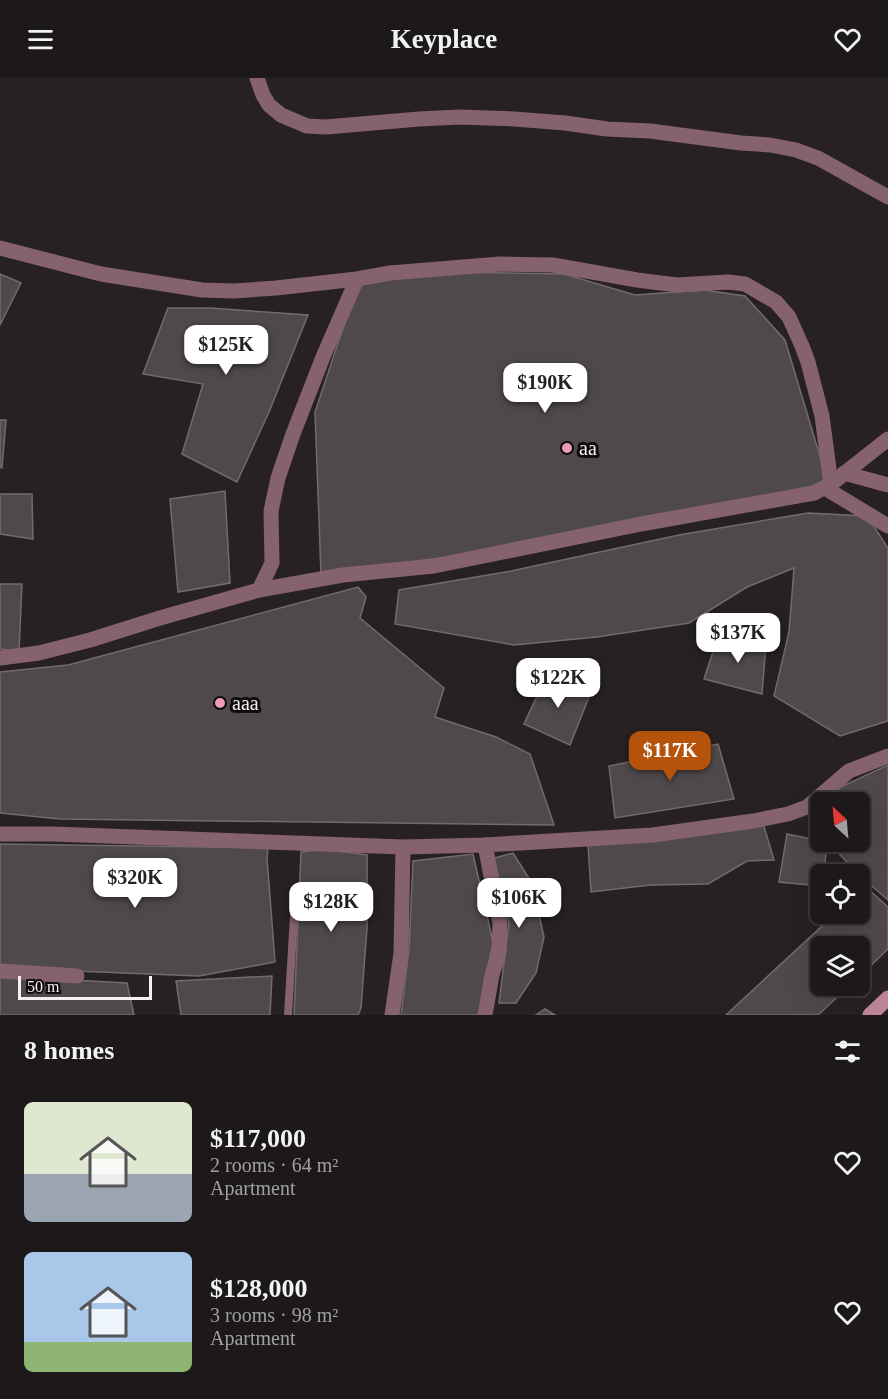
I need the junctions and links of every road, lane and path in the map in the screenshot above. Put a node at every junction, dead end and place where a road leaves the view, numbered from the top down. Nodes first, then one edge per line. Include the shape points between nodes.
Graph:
1 (257, 78) edge
2 (888, 196) edge
3 (0, 248) edge
4 (357, 279) junction
5 (888, 439) edge
6 (844, 473) junction
7 (888, 485) edge
8 (828, 486) junction
9 (888, 526) edge
10 (259, 590) junction
11 (0, 658) edge
12 (888, 756) edge
13 (0, 834) edge
14 (485, 845) junction
15 (403, 847) junction
16 (294, 916) dead end
17 (0, 970) edge
18 (77, 976) dead end
19 (888, 998) edge
20 (288, 1015) edge
21 (392, 1015) edge
22 (485, 1015) edge
23 (870, 1015) edge

1 - 2 street via 269,105 306,126 460,117 514,118 770,145 818,158
3 - 4 street via 101,274 202,290 234,291
4 - 8 street via 521,264 553,265 677,285 745,284 777,302 789,317 802,346 822,417
4 - 10 street via 278,478 271,511 272,563
5 - 6 street
6 - 7 street
6 - 8 street
8 - 9 street
8 - 10 street via 814,493 434,566 343,574
10 - 11 street via 50,651
12 - 14 street via 849,771 807,807 753,822 653,835
13 - 15 street
14 - 15 street
14 - 22 street via 500,923 499,952
15 - 21 street via 401,954
16 - 20 lane
17 - 18 street
19 - 23 street

